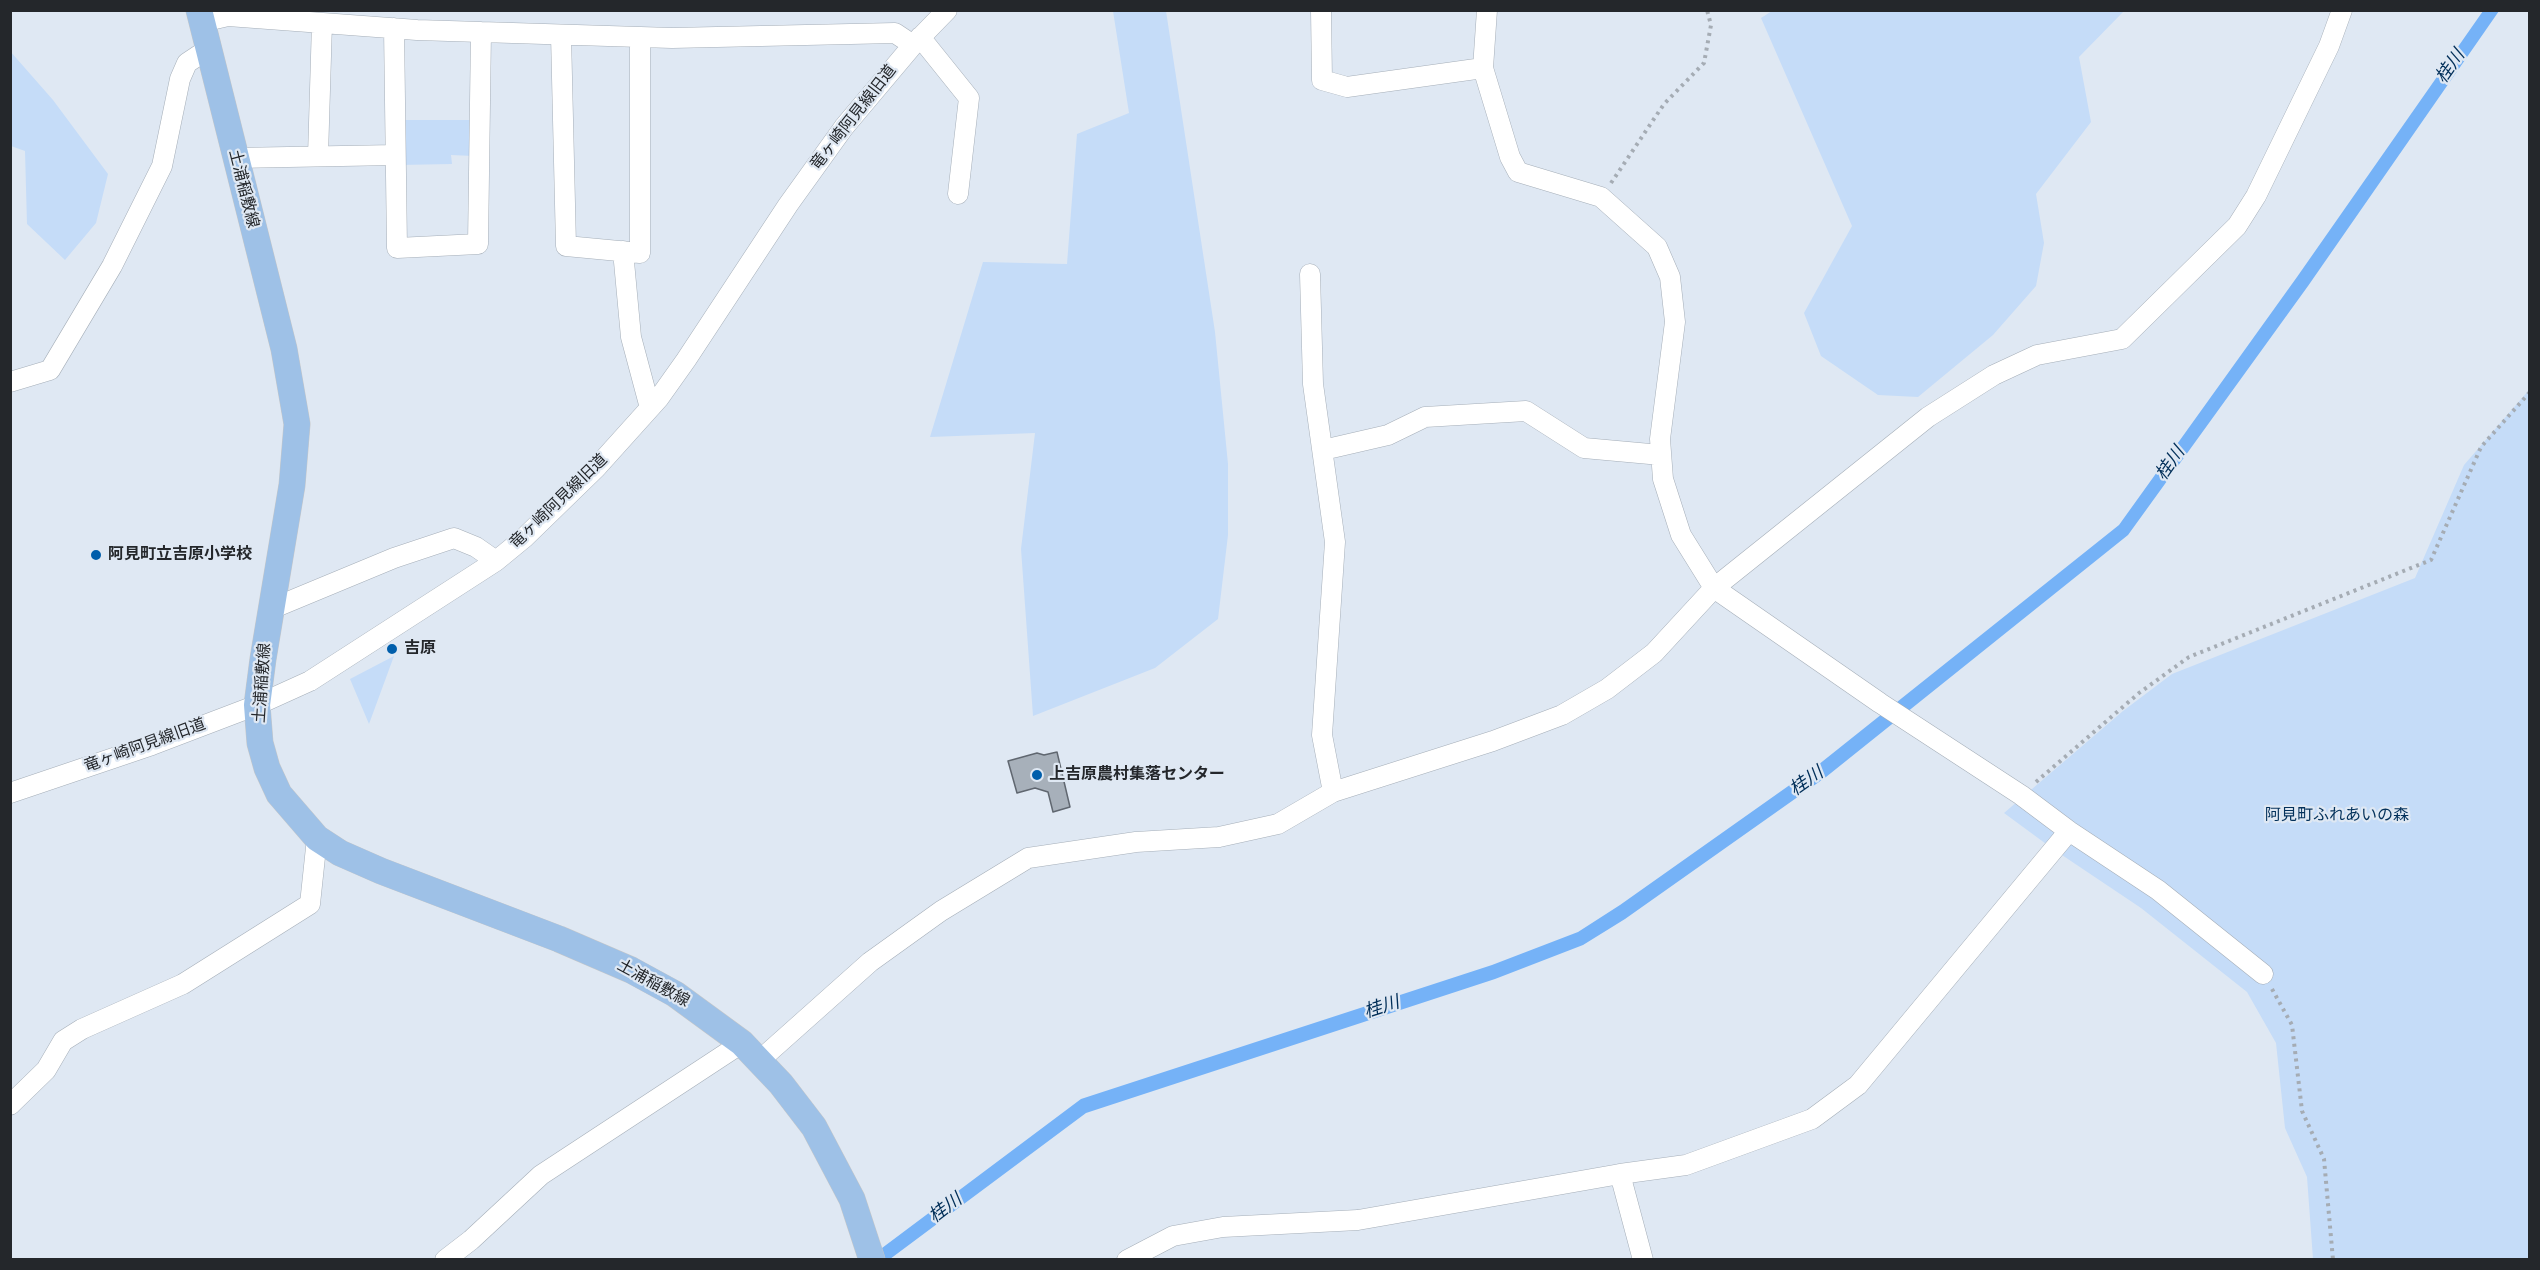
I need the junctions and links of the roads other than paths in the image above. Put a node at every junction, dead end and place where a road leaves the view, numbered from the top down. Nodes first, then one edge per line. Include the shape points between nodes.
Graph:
1 (947, 10) edge
2 (1321, 10) edge
3 (1487, 10) edge
4 (2342, 10) edge
5 (200, 16) edge
6 (322, 22) junction
7 (394, 28) junction
8 (481, 32) junction
9 (561, 35) junction
10 (640, 37) junction
11 (916, 41) junction
12 (208, 49) junction
13 (1483, 68) junction
14 (395, 155) junction
15 (318, 156) junction
16 (236, 158) junction
17 (958, 194) dead end
18 (623, 251) junction
19 (1310, 274) dead end
20 (10, 382) edge
21 (650, 408) junction
22 (1323, 450) junction
23 (1661, 455) junction
24 (496, 561) junction
25 (1714, 588) junction
26 (271, 609) junction
27 (257, 705) junction
28 (1334, 792) junction
29 (10, 793) edge
30 (2069, 831) junction
31 (317, 838) junction
32 (2263, 974) road end
33 (751, 1052) junction
34 (10, 1105) edge
35 (1620, 1174) junction
36 (445, 1260) edge
37 (872, 1260) edge
38 (1126, 1260) edge
39 (1643, 1260) edge

1 - 11 street, 竜ヶ崎阿見線旧道
2 - 13 street via 1322,80 1347,87
3 - 13 street
4 - 25 street via 2329,46 2266,174 2236,225 2122,339 2037,356 1995,375 1928,417
5 - 6 street
5 - 12 main road, 土浦稲敷線
6 - 7 street
6 - 15 street
7 - 8 street
7 - 14 street
8 - 9 street
8 - 14 street via 478,244 397,248
9 - 10 street
9 - 18 street via 566,246
10 - 11 street via 895,33
10 - 18 street via 640,253
11 - 17 street via 969,98
11 - 21 street, 竜ヶ崎阿見線旧道 via 850,120 788,205
12 - 16 main road, 土浦稲敷線
12 - 20 street via 187,63 180,79 162,166 112,266 51,370
13 - 23 street via 1518,172 1601,197 1657,247 1670,277 1675,322
14 - 15 street
15 - 16 street
16 - 26 main road, 土浦稲敷線 via 284,349 297,424 292,485
18 - 21 street via 631,337
19 - 22 street via 1312,384
21 - 24 street, 竜ヶ崎阿見線旧道 via 596,468
22 - 23 street via 1388,435 1425,417 1526,411 1584,448
22 - 28 street via 1335,542 1322,735
23 - 25 street via 1663,479 1681,535
24 - 26 street via 454,538 394,558
24 - 27 street, 竜ヶ崎阿見線旧道 via 327,671
25 - 28 street via 1654,654 1563,715
25 - 30 street
26 - 27 main road, 土浦稲敷線
27 - 29 street, 竜ヶ崎阿見線旧道
27 - 31 main road, 土浦稲敷線 via 267,768 279,794
28 - 33 street via 1278,824 1219,837 1136,842 1028,858 941,911
30 - 32 street via 2158,890
30 - 35 street via 1858,1085 1812,1119 1754,1141 1686,1165
31 - 33 main road, 土浦稲敷線 via 340,854 381,872 631,970 675,994
31 - 34 street via 310,904 183,984 63,1041 46,1071
33 - 36 street via 541,1175
33 - 37 main road, 土浦稲敷線 via 814,1127 852,1199
35 - 38 street via 1358,1220 1223,1227 1173,1236
35 - 39 street

